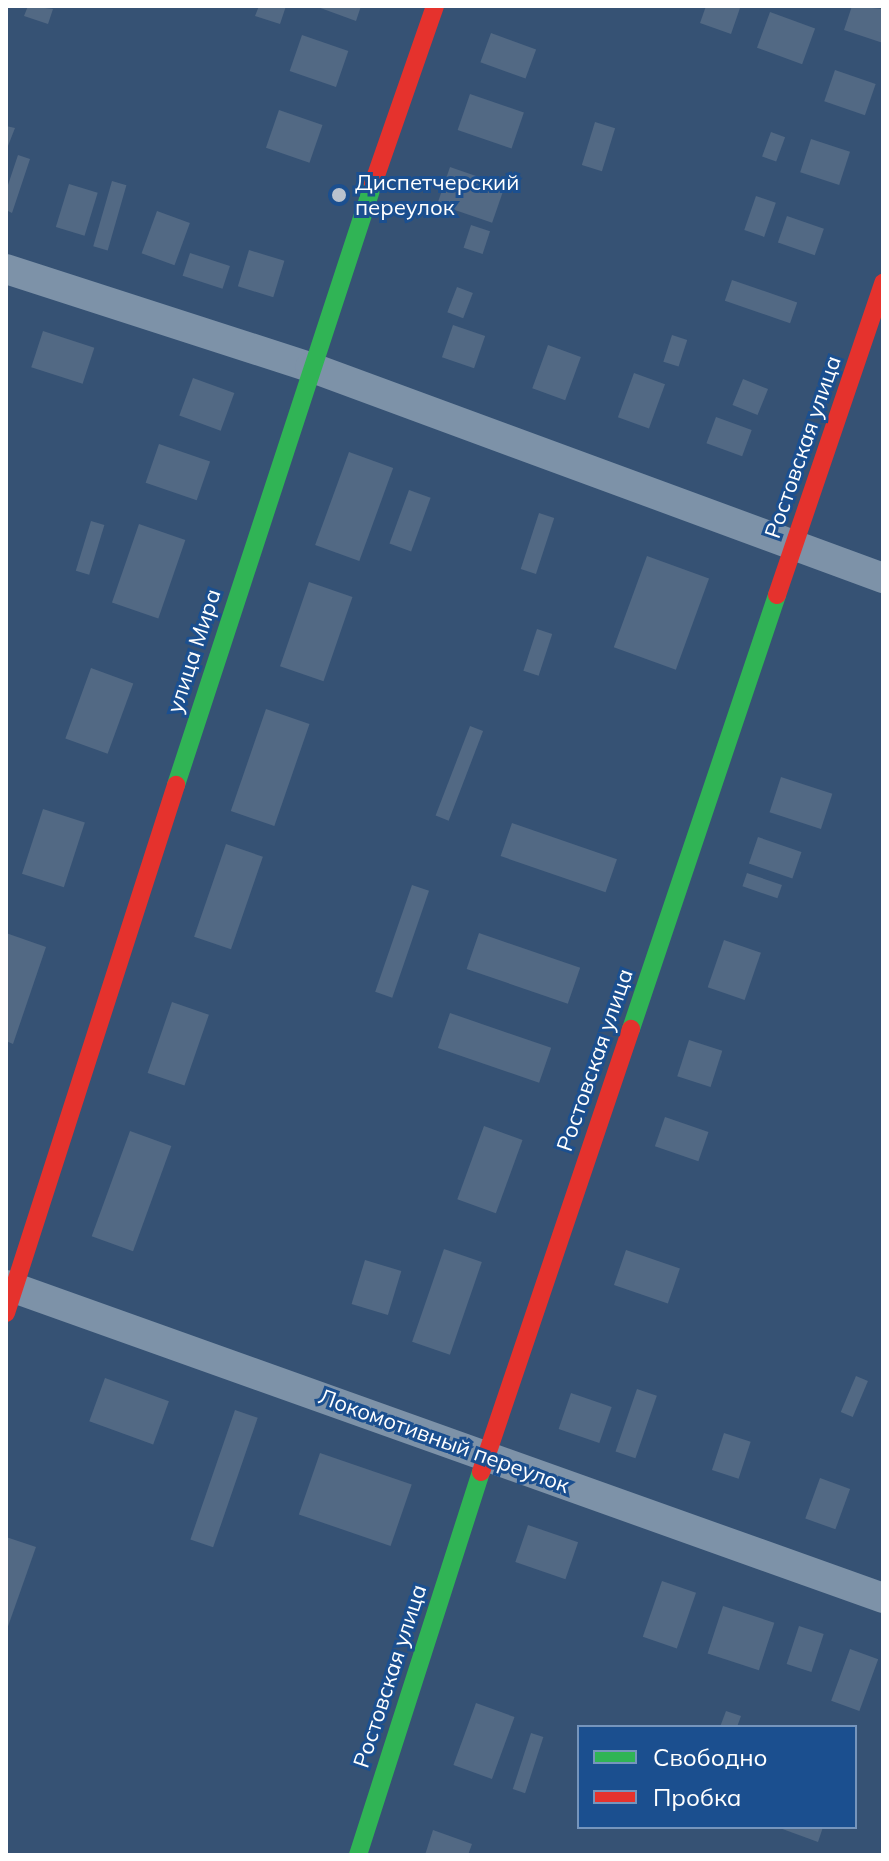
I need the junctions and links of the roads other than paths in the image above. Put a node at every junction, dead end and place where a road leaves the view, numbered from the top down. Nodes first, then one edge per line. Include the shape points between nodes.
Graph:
1 (435, 6) edge
2 (6, 269) edge
3 (883, 283) edge
4 (310, 367) junction
5 (794, 547) junction
6 (883, 578) edge
7 (9, 1295) edge
8 (486, 1456) junction
9 (883, 1598) edge
10 (358, 1855) edge

1 - 4 street, улица Мира
2 - 4 street
3 - 5 street, Ростовская улица
4 - 5 street
4 - 7 street, улица Мира
5 - 6 street
5 - 8 street, Ростовская улица
7 - 8 street, Локомотивный переулок
8 - 9 street, Локомотивный переулок
8 - 10 street, Ростовская улица

